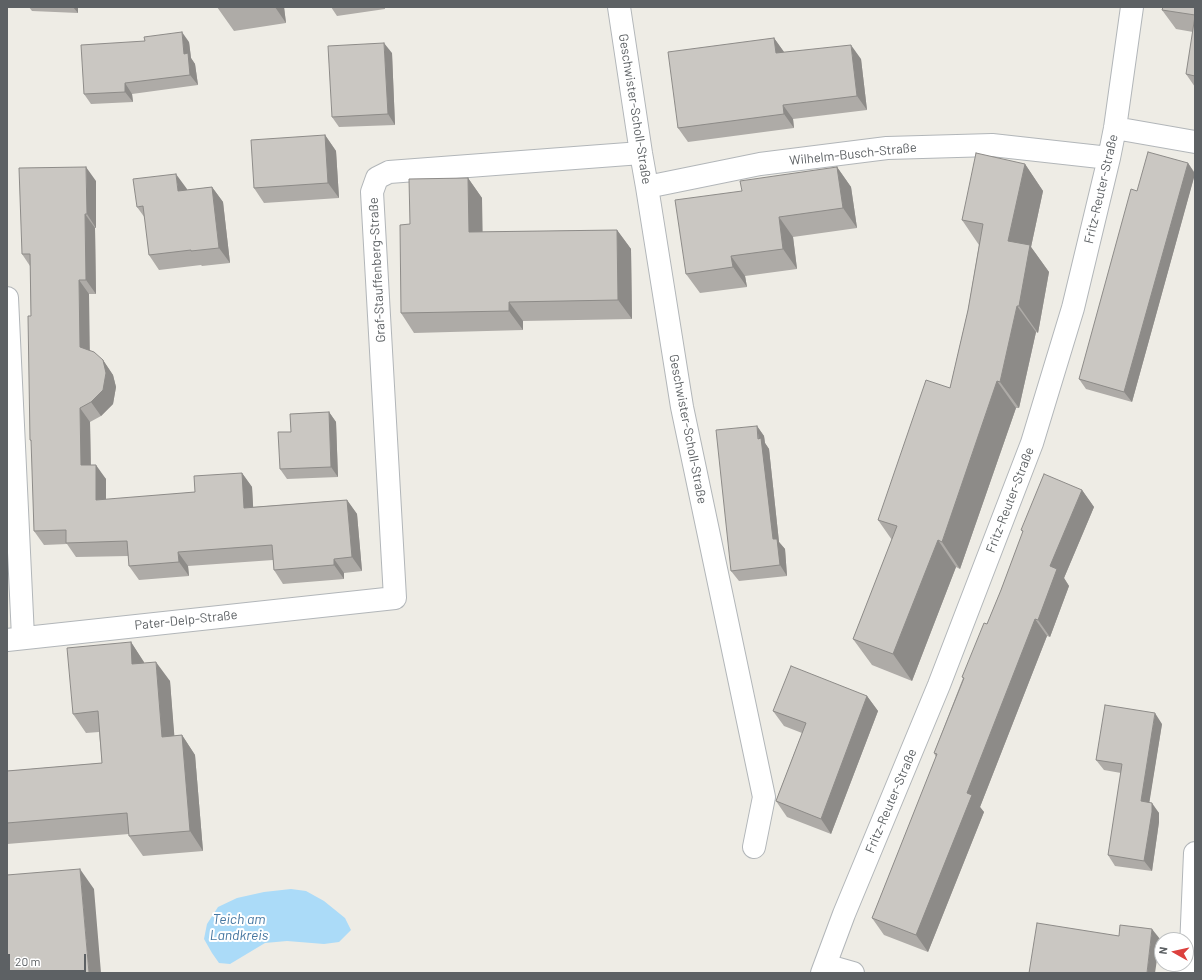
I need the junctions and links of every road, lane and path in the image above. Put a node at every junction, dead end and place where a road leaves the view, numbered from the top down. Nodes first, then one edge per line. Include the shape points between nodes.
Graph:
1 (619, 7) edge
2 (1132, 7) edge
3 (1115, 128) junction
4 (1195, 142) edge
5 (641, 153) junction
6 (1109, 158) junction
7 (647, 187) junction
8 (7, 298) edge
9 (365, 601) joint
10 (15, 639) edge
11 (754, 847) dead end
12 (1195, 853) edge
13 (824, 969) edge
14 (853, 973) edge
15 (1187, 973) edge

1 - 5 street, Geschwister-Scholl-Straße
2 - 3 street, Fritz-Reuter-Straße
3 - 4 street
3 - 6 street, Fritz-Reuter-Straße
5 - 7 street, Geschwister-Scholl-Straße
5 - 9 street, Graf-Stauffenberg-Straße via 389,172 377,178 372,192 395,598
6 - 7 street, Wilhelm-Busch-Straße via 992,145 887,148 760,164
6 - 13 street, Fritz-Reuter-Straße via 1073,308 1032,443 940,685 844,914
7 - 11 street, Geschwister-Scholl-Straße via 682,407 764,797
8 - 10 street
9 - 10 street, Pater-Delp-Straße
12 - 15 street via 1191,948
13 - 14 street

